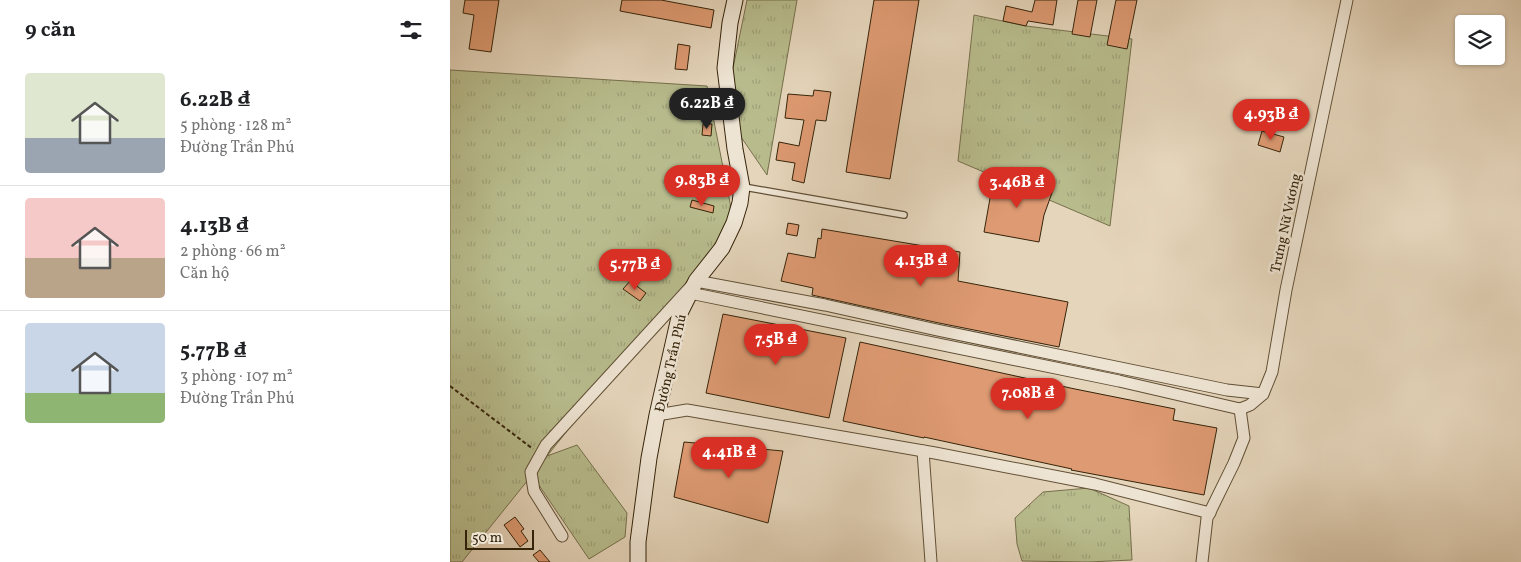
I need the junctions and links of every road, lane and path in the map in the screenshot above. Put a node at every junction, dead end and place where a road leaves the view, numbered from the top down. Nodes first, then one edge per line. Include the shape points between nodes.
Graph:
1 (735, 0) edge
2 (1346, 0) edge
3 (742, 187) junction
4 (904, 215) dead end
5 (693, 287) junction
6 (450, 386) edge
7 (1263, 394) junction
8 (1240, 409) junction
9 (657, 415) junction
10 (923, 451) junction
11 (541, 455) junction
12 (1210, 513) junction
13 (562, 536) dead end
14 (638, 562) edge
15 (931, 562) edge
16 (1202, 562) edge

1 - 3 main road, Đường Trần Phú via 725,68
2 - 7 street, Trưng Nữ Vương via 1272,372
3 - 4 lane
3 - 5 main road, Đường Trần Phú via 734,223 722,248
5 - 7 street via 825,305 1217,388
5 - 8 street
5 - 9 main road, Đường Trần Phú via 680,313
5 - 11 street via 546,445
6 - 11 path
7 - 8 street
8 - 12 street via 1244,438
9 - 10 street via 687,410
9 - 14 main road, Đường Trần Phú via 638,542
10 - 12 street via 1095,484
10 - 15 street
11 - 13 street via 531,472 534,491
12 - 16 street via 1205,528

